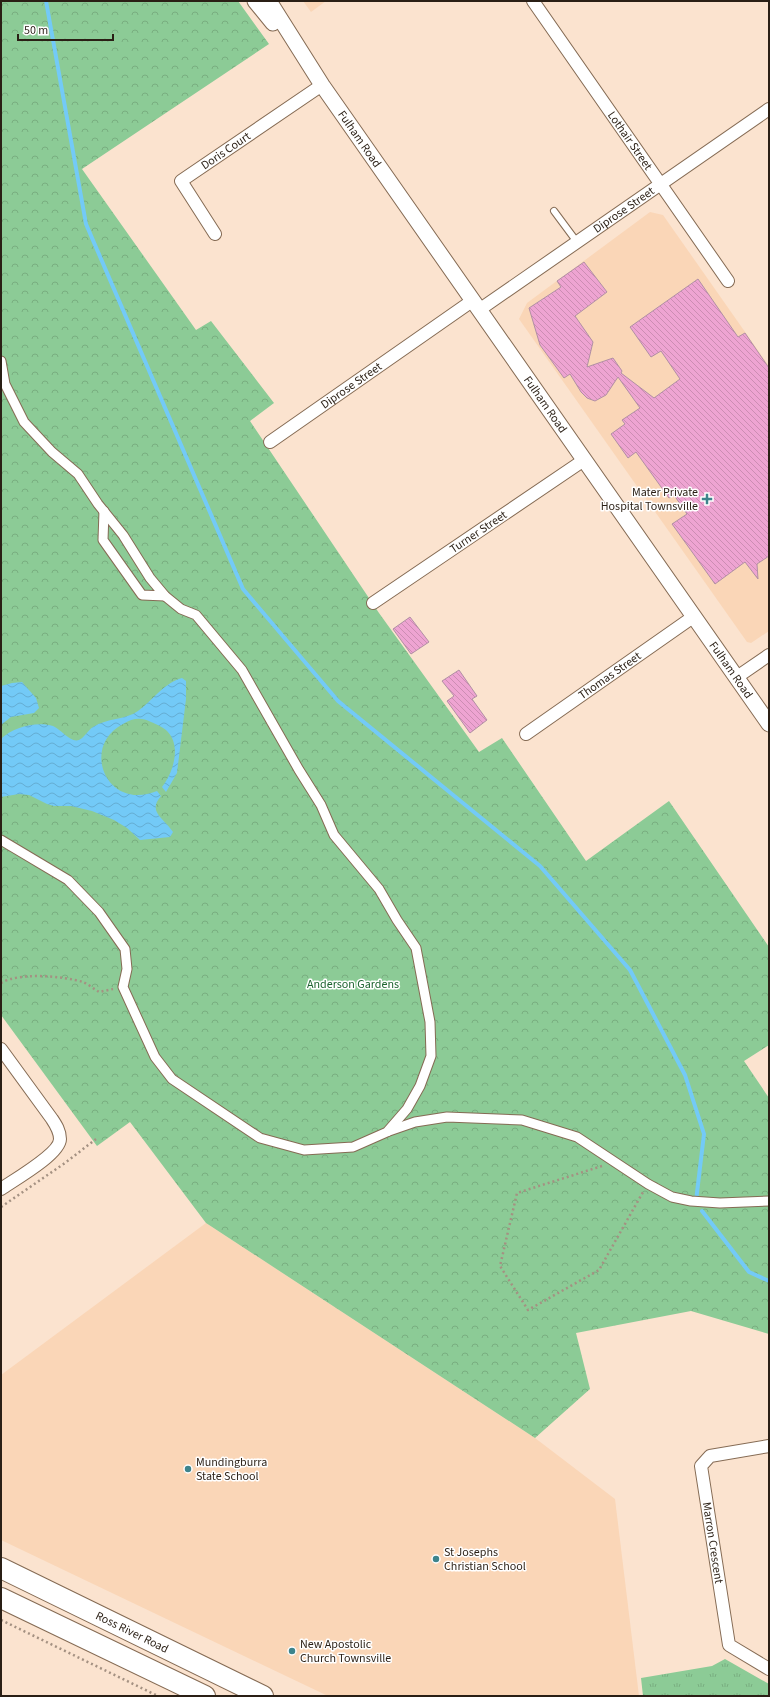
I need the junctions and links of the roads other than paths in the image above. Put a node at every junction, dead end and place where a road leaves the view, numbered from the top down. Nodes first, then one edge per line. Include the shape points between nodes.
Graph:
1 (255, 1) edge
2 (269, 1) edge
3 (533, 1) edge
4 (322, 86) junction
5 (769, 109) edge
6 (660, 184) junction
7 (554, 211) dead end
8 (215, 234) dead end
9 (577, 242) junction
10 (728, 281) dead end
11 (475, 305) junction
12 (1, 361) edge
13 (270, 442) dead end
14 (584, 460) junction
15 (104, 511) junction
16 (165, 596) junction
17 (373, 604) dead end
18 (694, 617) junction
19 (769, 655) edge
20 (737, 677) junction
21 (769, 724) edge
22 (526, 734) dead end
23 (1, 840) edge
24 (1, 1049) edge
25 (388, 1132) junction
26 (1, 1189) edge
27 (769, 1201) edge
28 (769, 1446) edge
29 (1, 1568) edge
30 (1, 1598) edge
31 (769, 1669) edge
32 (205, 1696) edge
33 (263, 1696) edge

1 - 4 street, Fulham Road
2 - 4 street, Fulham Road
3 - 6 street, Lothair Street
4 - 8 street, Doris Court via 181,181
4 - 11 street, Fulham Road
5 - 6 street, Diprose Street
6 - 9 street, Diprose Street
6 - 10 street, Lothair Street
7 - 9 lane
9 - 11 street, Diprose Street
11 - 13 street, Diprose Street
11 - 14 street, Fulham Road
12 - 15 street via 5,384 24,422 52,452 78,474
14 - 17 street, Turner Street
14 - 18 street, Fulham Road
15 - 16 street
15 - 16 street via 103,540 142,595
16 - 25 street via 196,615 242,670 321,805 334,836 379,889 416,948 430,1022 431,1056 420,1086 407,1109
18 - 20 street, Fulham Road
18 - 22 street, Thomas Street
19 - 20 street
20 - 21 street, Fulham Road
23 - 25 street via 68,880 99,912 125,949 127,969 123,987 155,1057 172,1079 260,1138 304,1150 353,1147
24 - 26 street via 52,1119 58,1129 60,1140 56,1150
25 - 27 street via 415,1122 447,1117 522,1120 577,1138 672,1197 720,1203
28 - 31 street, Marron Crescent via 710,1456 701,1466 729,1645
29 - 33 main road, Ross River Road
30 - 32 main road

